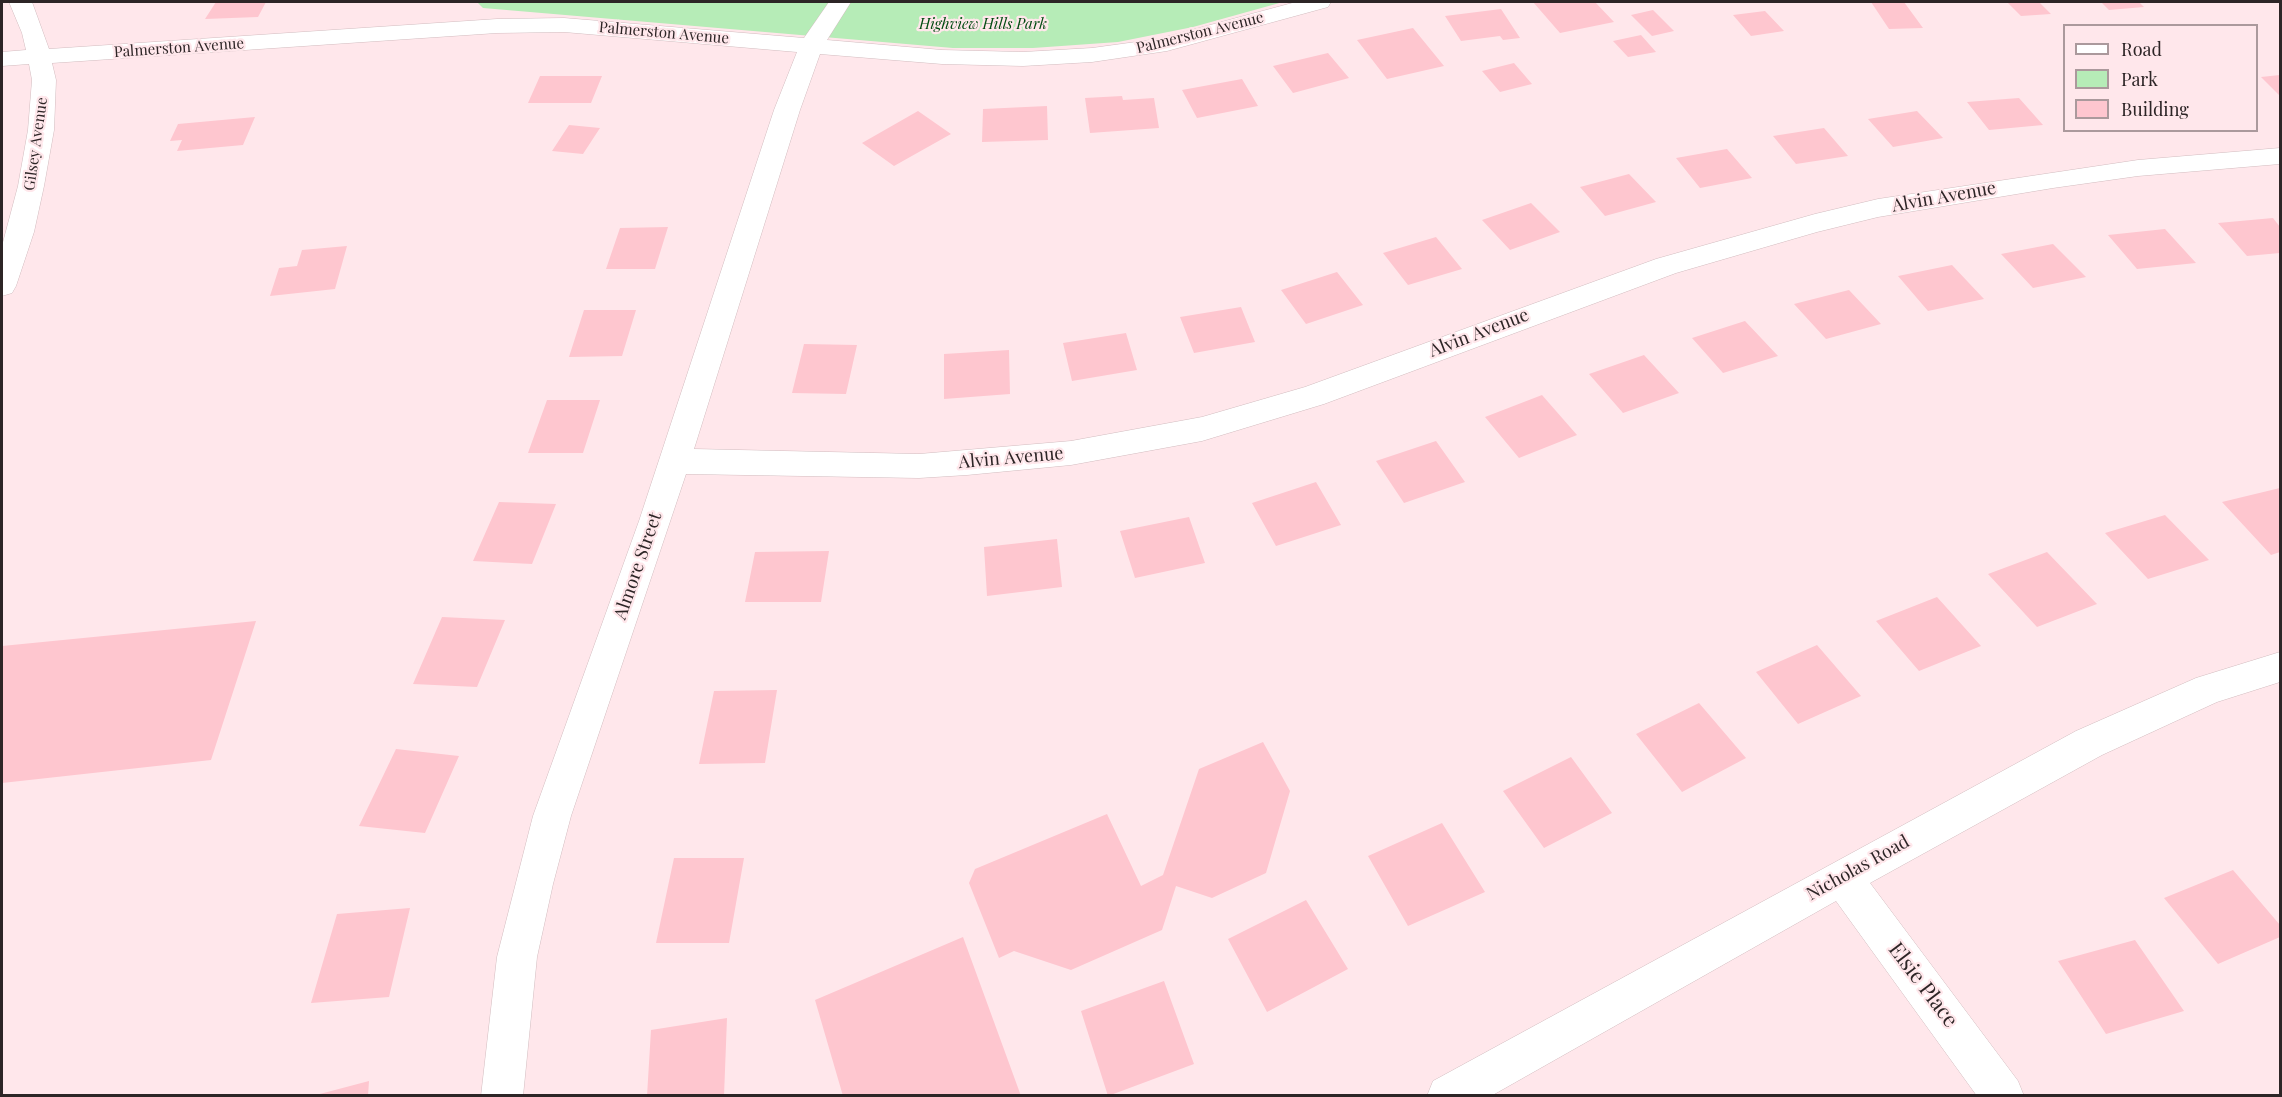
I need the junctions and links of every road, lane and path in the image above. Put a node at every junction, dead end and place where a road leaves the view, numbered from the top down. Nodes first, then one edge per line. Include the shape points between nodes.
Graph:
1 (21, 2) edge
2 (840, 2) edge
3 (1320, 2) edge
4 (1281, 6) edge
5 (811, 46) junction
6 (39, 58) junction
7 (2, 59) edge
8 (2280, 156) edge
9 (2, 286) edge
10 (673, 461) junction
11 (2280, 667) edge
12 (1842, 877) junction
13 (502, 1095) edge
14 (1448, 1095) edge
15 (2003, 1095) edge

1 - 6 street, Gilsey Avenue
2 - 5 street, Almore Street
3 - 4 street, Palmerston Avenue
4 - 5 street, Palmerston Avenue via 1159,46 1092,55 980,59
5 - 6 street, Palmerston Avenue via 531,25
5 - 10 street, Almore Street
6 - 7 street, Palmerston Avenue
6 - 9 street, Gilsey Avenue via 44,80 41,130 20,232
8 - 10 street, Alvin Avenue via 2053,179 1878,208 1815,223 1625,280 1313,396 1202,429 1071,453 955,464
10 - 13 street, Almore Street via 558,797 533,884 517,957
11 - 12 street, Nicholas Road via 2209,689 2089,743
12 - 14 street, Nicholas Road
12 - 15 street, Elsie Place

